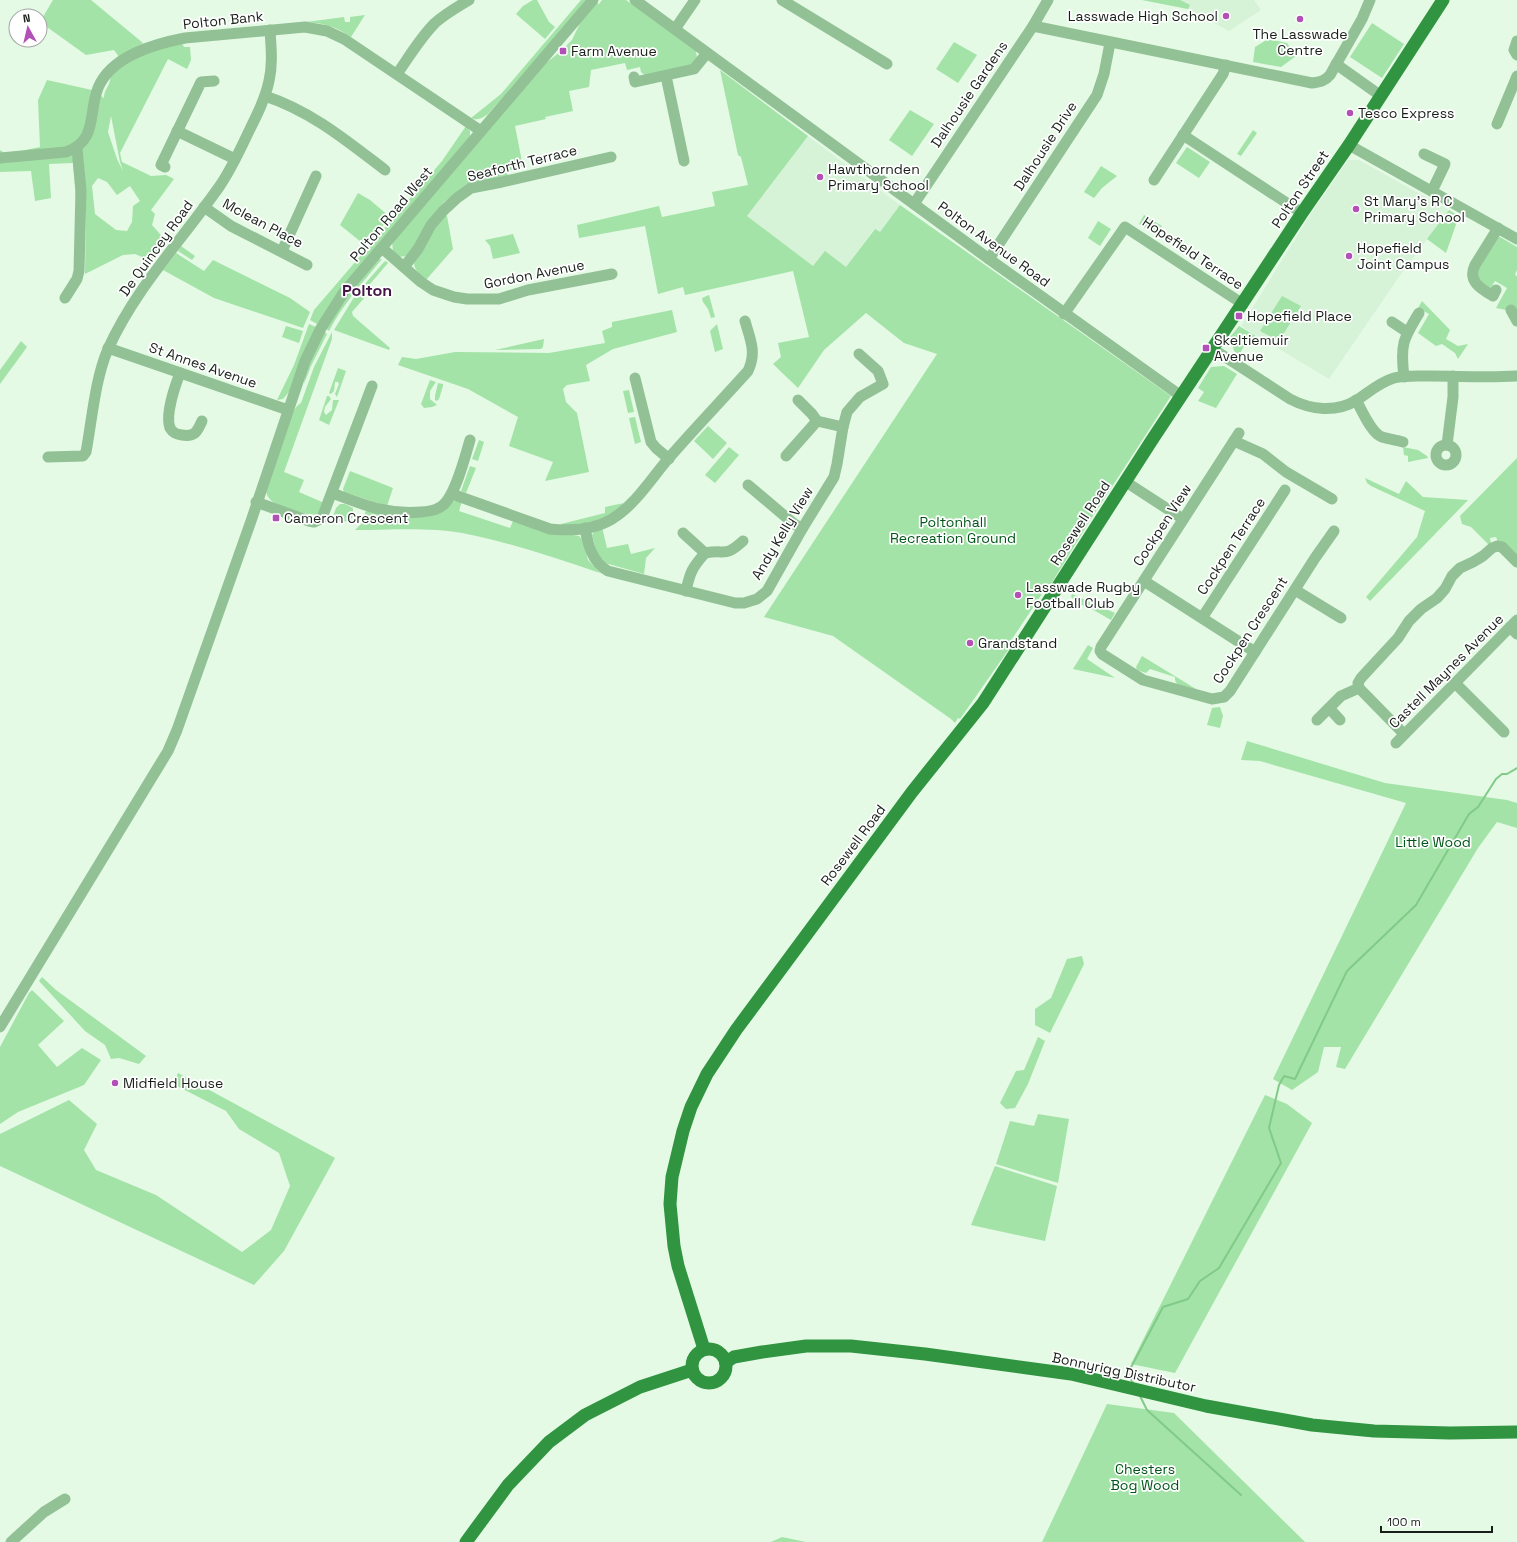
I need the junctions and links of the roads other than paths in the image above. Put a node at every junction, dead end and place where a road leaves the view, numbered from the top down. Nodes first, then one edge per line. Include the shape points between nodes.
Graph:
1 (469, 0) edge
2 (593, 0) edge
3 (635, 0) edge
4 (695, 0) edge
5 (782, 0) edge
6 (1048, 0) edge
7 (1370, 0) edge
8 (1443, 0) edge
9 (1033, 26) junction
10 (675, 29) junction
11 (270, 30) junction
12 (1110, 43) junction
13 (707, 53) junction
14 (887, 64) dead end
15 (1336, 64) junction
16 (1226, 65) junction
17 (397, 74) junction
18 (666, 76) junction
19 (1517, 76) edge
20 (634, 77) dead end
21 (214, 81) dead end
22 (265, 96) junction
23 (1380, 96) junction
24 (1497, 124) dead end
25 (177, 131) junction
26 (481, 131) junction
27 (1183, 134) junction
28 (1349, 145) junction
29 (77, 149) junction
30 (1424, 154) dead end
31 (611, 157) dead end
32 (0, 158) edge
33 (234, 159) junction
34 (684, 161) dead end
35 (165, 167) dead end
36 (385, 170) dead end
37 (316, 176) dead end
38 (1154, 180) dead end
39 (1432, 191) junction
40 (914, 204) junction
41 (204, 207) junction
42 (1302, 213) junction
43 (1498, 228) junction
44 (1517, 239) edge
45 (382, 248) junction
46 (282, 251) junction
47 (989, 259) junction
48 (308, 264) dead end
49 (404, 267) junction
50 (612, 274) dead end
51 (1496, 290) dead end
52 (65, 298) dead end
53 (1243, 304) junction
54 (1511, 310) dead end
55 (1419, 313) dead end
56 (1064, 314) junction
57 (745, 320) dead end
58 (1517, 321) edge
59 (1392, 322) dead end
60 (1407, 332) junction
61 (108, 348) junction
62 (1213, 349) junction
63 (859, 354) dead end
64 (180, 373) junction
65 (1404, 376) junction
66 (1453, 376) junction
67 (1517, 376) edge
68 (635, 378) dead end
69 (372, 386) dead end
70 (1181, 396) junction
71 (798, 400) dead end
72 (1356, 400) junction
73 (288, 410) junction
74 (202, 421) dead end
75 (817, 421) junction
76 (843, 427) junction
77 (470, 440) dead end
78 (1403, 442) dead end
79 (1447, 445) dead end
80 (786, 456) dead end
81 (48, 457) dead end
82 (669, 459) junction
83 (1126, 482) junction
84 (748, 485) dead end
85 (1285, 490) dead end
86 (332, 493) junction
87 (452, 494) junction
88 (1332, 499) dead end
89 (256, 502) junction
90 (1184, 519) junction
91 (585, 528) junction
92 (802, 529) junction
93 (1334, 530) dead end
94 (683, 533) dead end
95 (743, 541) dead end
96 (705, 553) junction
97 (1517, 562) edge
98 (1144, 580) junction
99 (1295, 590) junction
100 (686, 591) junction
101 (1202, 618) junction
102 (1341, 618) dead end
103 (1515, 627) edge
104 (1255, 652) junction
105 (1143, 680) joint
106 (1455, 682) junction
107 (1359, 688) junction
108 (1329, 708) junction
109 (1317, 720) dead end
110 (1340, 720) dead end
111 (1504, 732) dead end
112 (1404, 734) junction
113 (1396, 743) dead end
114 (0, 1027) edge
115 (704, 1349) junction
116 (726, 1362) junction
117 (692, 1370) junction
118 (1517, 1432) edge
119 (65, 1499) dead end
120 (11, 1542) edge
121 (466, 1542) edge

1 - 17 street via 435,23
2 - 26 street, Polton Road West
3 - 10 street, Polton Avenue Road
4 - 10 street
5 - 14 street
6 - 9 street, Dalhousie Gardens
7 - 15 street
8 - 23 main road, Polton Street
9 - 12 street
9 - 40 street, Dalhousie Gardens
10 - 13 street, Polton Avenue Road
11 - 17 street, Polton Bank via 305,27 327,31 344,39
11 - 22 street, De Quincey Road via 271,68
11 - 29 street, Polton Bank via 168,41 136,52 123,60 112,69 98,88 91,127
12 - 16 street
12 - 47 street, Dalhousie Drive via 1097,95
13 - 18 street via 694,69
13 - 40 street, Polton Avenue Road
15 - 16 street via 1326,79 1312,83
15 - 23 street
16 - 27 street via 1223,74
17 - 26 street, Polton Bank
18 - 20 street via 635,82
18 - 34 street
19 - 24 street
21 - 25 street via 201,82
22 - 33 street, De Quincey Road
22 - 36 street via 303,111
23 - 28 main road, Polton Street
25 - 33 street
25 - 35 street via 161,165
26 - 45 street, Polton Road West
27 - 38 street
27 - 42 street
28 - 39 street
28 - 42 main road, Polton Street
29 - 32 street
29 - 52 street via 81,190 80,270
30 - 39 street via 1445,164
31 - 49 street, Seaforth Terrace via 471,188 456,198 431,225 418,249
33 - 41 street, De Quincey Road via 219,187
37 - 46 street
39 - 43 street
40 - 47 street, Polton Avenue Road
41 - 46 street, Mclean Place via 232,226
41 - 61 street, De Quincey Road via 153,273
42 - 53 main road, Polton Street
43 - 44 street
43 - 51 street via 1473,269 1477,286 1493,296
45 - 49 street, Gordon Avenue
45 - 73 street, Polton Road West via 344,292 321,328 305,361
46 - 48 street, Mclean Place
47 - 56 street, Polton Avenue Road
49 - 50 street, Gordon Avenue via 433,290 454,297 478,300 499,298
53 - 56 street, Hopefield Terrace via 1125,227
53 - 62 main road, Polton Street
54 - 58 street
55 - 60 street
56 - 70 street, Polton Avenue Road
57 - 82 street via 753,355 748,371
59 - 60 street
60 - 65 street via 1403,341
61 - 64 street, St Annes Avenue
61 - 81 street, De Quincey Road via 101,371 86,452 83,456
62 - 70 main road, Polton Street
62 - 72 street via 1301,405 1331,408
63 - 76 street, Andy Kelly View via 878,371 883,384 860,397 847,412
64 - 73 street, St Annes Avenue
64 - 74 street via 173,393 170,428 176,434 189,436 197,431
65 - 66 street
65 - 72 street via 1376,386
66 - 67 street
66 - 79 street
68 - 82 street via 651,442
69 - 86 street
70 - 83 main road, Rosewell Road
71 - 75 street
72 - 78 street via 1377,434
73 - 89 street, Polton Road West
75 - 76 street
75 - 80 street
76 - 92 street, Andy Kelly View via 834,476
77 - 87 street
82 - 91 street via 625,511 606,522
83 - 90 street
83 - 115 main road, Rosewell Road via 983,703 908,798 736,1030 707,1074 683,1131 672,1177 670,1204 678,1266
84 - 92 street via 771,499
85 - 101 street, Cockpen Terrace
86 - 87 street via 386,511 400,512 436,510 442,507
86 - 89 street via 322,518 314,522
87 - 91 street via 550,529 566,531
88 - 90 street, Cockpen View via 1286,472 1236,437
89 - 114 street, Polton Road West via 168,751
90 - 98 street, Cockpen View
91 - 100 street, Andy Kelly View via 593,557 602,568
92 - 100 street, Andy Kelly View via 767,591 757,600 734,603
93 - 99 street, Cockpen Crescent
94 - 96 street
95 - 96 street via 731,551
96 - 100 street via 693,566
97 - 107 street via 1502,547 1497,546 1460,568 1452,576 1445,590 1420,609 1398,638 1361,678
98 - 101 street
98 - 105 street, Cockpen View via 1100,650 1102,654
99 - 102 street
99 - 104 street, Cockpen Crescent
101 - 104 street
103 - 106 street, Castell Maynes Avenue
104 - 105 street, Cockpen Crescent via 1230,691 1220,698 1212,699
106 - 111 street
106 - 112 street, Castell Maynes Avenue
107 - 108 street via 1341,696
107 - 112 street
108 - 109 street
108 - 110 street
112 - 113 street, Castell Maynes Avenue
115 - 116 main road via 720,1353
115 - 117 main road via 699,1351 693,1360
116 - 117 main road via 724,1374 716,1382 704,1383 694,1376
116 - 118 main road, Bonnyrigg Distributor via 734,1357 806,1346 851,1346 1071,1374 1206,1406 1312,1425 1374,1431
117 - 121 main road via 640,1387 585,1415 549,1442 508,1485
119 - 120 street via 44,1512

